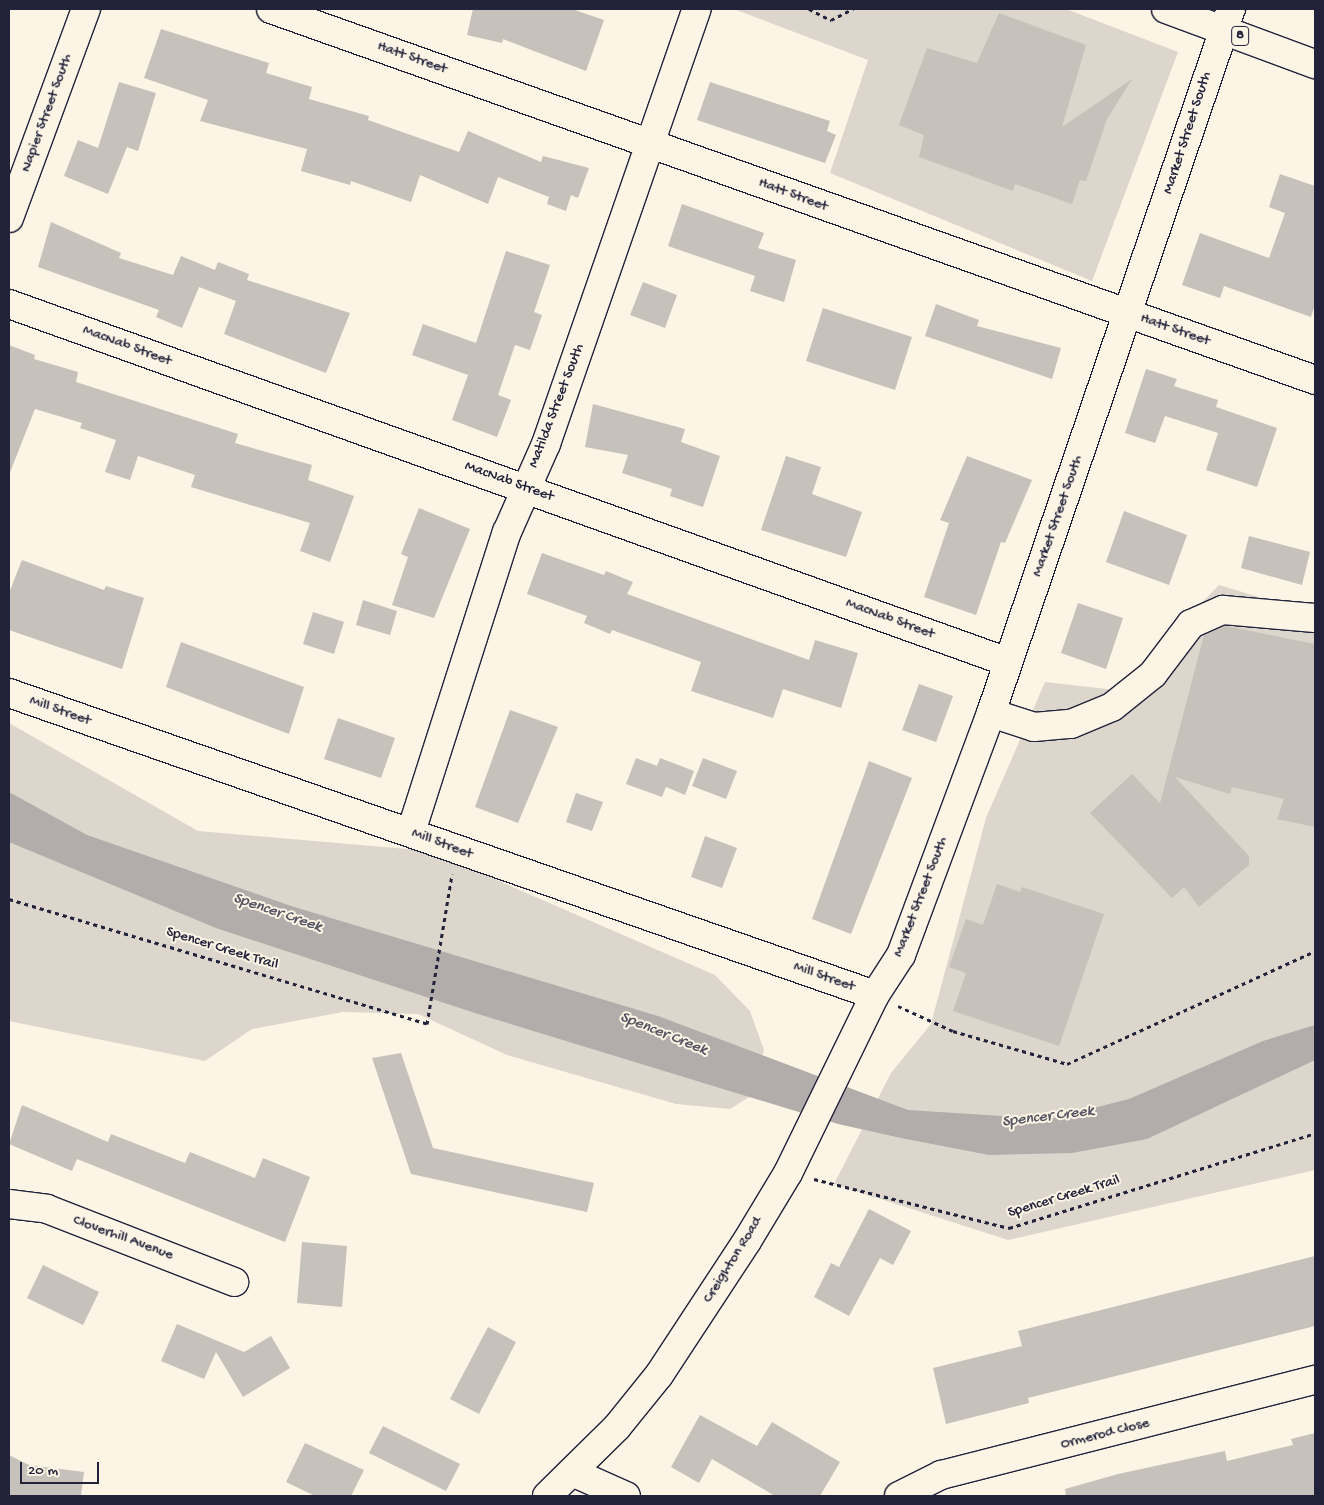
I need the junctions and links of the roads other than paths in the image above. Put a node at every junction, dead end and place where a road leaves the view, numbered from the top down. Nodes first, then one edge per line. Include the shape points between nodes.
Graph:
1 (86, 9) edge
2 (271, 9) edge
3 (697, 9) edge
4 (1166, 9) edge
5 (1226, 19) edge
6 (1315, 64) edge
7 (651, 142) junction
8 (9, 218) edge
9 (9, 304) edge
10 (1126, 313) junction
11 (1315, 380) edge
12 (525, 488) junction
13 (1315, 618) edge
14 (1008, 662) junction
15 (9, 693) edge
16 (991, 713) junction
17 (410, 832) junction
18 (875, 995) junction
19 (9, 1204) edge
20 (234, 1282) dead end
21 (1315, 1380) edge
22 (572, 1472) junction
23 (547, 1496) edge
24 (626, 1496) edge
25 (899, 1496) edge

1 - 8 street, Napier Street South
2 - 7 street, Hatt Street
3 - 7 street, Matilda Street South
4 - 5 street, 8
5 - 6 street, 8
5 - 10 street, Market Street South
7 - 10 street, Hatt Street
7 - 12 street, Matilda Street South via 546,444
9 - 12 street, MacNab Street
10 - 11 street, Hatt Street
10 - 14 street, Market Street South
12 - 14 street, MacNab Street
12 - 17 street, Matilda Street South
13 - 16 street via 1223,610 1191,624 1153,674 1112,707 1071,724 1034,727
14 - 16 street, Market Street South
15 - 17 street, Mill Street
16 - 18 street, Market Street South via 901,955
17 - 18 street, Mill Street
18 - 22 street, Creighton Road via 788,1173 659,1375
19 - 20 street, Cloverhill Avenue via 46,1209
21 - 25 street, Ormerod Close via 941,1475
22 - 23 street, Creighton Road
22 - 24 street

